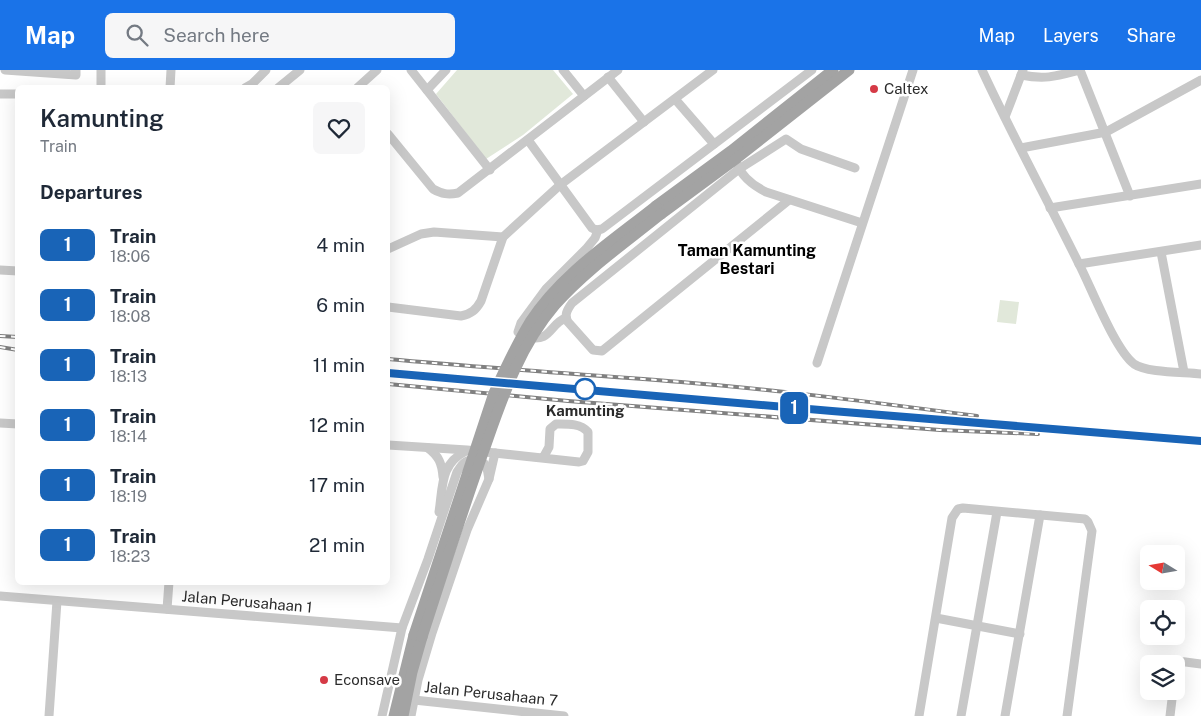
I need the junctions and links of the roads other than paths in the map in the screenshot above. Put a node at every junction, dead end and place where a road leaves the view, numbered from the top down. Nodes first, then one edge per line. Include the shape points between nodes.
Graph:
1 (5, 70) edge
2 (101, 70) edge
3 (171, 70) edge
4 (266, 70) edge
5 (300, 70) edge
6 (377, 70) edge
7 (411, 70) edge
8 (446, 70) edge
9 (563, 70) edge
10 (618, 70) edge
11 (711, 70) edge
12 (812, 70) edge
13 (833, 70) edge
14 (849, 70) edge
15 (913, 70) edge
16 (982, 70) edge
17 (1083, 71) edge
18 (76, 73) edge
19 (1022, 73) edge
20 (608, 77) junction
21 (1201, 80) edge
22 (101, 85) edge
23 (170, 85) edge
24 (252, 85) edge
25 (282, 85) edge
26 (360, 85) edge
27 (427, 90) junction
28 (0, 94) edge
29 (15, 94) edge
30 (584, 96) junction
31 (675, 99) junction
32 (1005, 117) junction
33 (644, 122) junction
34 (1106, 132) junction
35 (390, 137) edge
36 (528, 140) junction
37 (714, 144) junction
38 (1021, 148) junction
39 (738, 164) junction
40 (855, 168) dead end
41 (490, 170) junction
42 (1201, 184) edge
43 (560, 185) junction
44 (1130, 196) junction
45 (789, 200) junction
46 (1050, 208) junction
47 (659, 210) junction
48 (862, 223) junction
49 (598, 230) junction
50 (503, 237) junction
51 (1201, 245) edge
52 (390, 248) edge
53 (1162, 252) junction
54 (1079, 264) junction
55 (0, 270) edge
56 (15, 271) edge
57 (390, 307) edge
58 (566, 318) junction
59 (817, 363) dead end
60 (1184, 372) junction
61 (1201, 374) edge
62 (0, 423) edge
63 (15, 424) edge
64 (390, 445) edge
65 (428, 448) junction
66 (467, 450) junction
67 (495, 453) junction
68 (512, 455) junction
69 (543, 458) junction
70 (488, 479) junction
71 (443, 480) junction
72 (997, 512) junction
73 (1040, 515) junction
74 (437, 532) junction
75 (169, 585) edge
76 (0, 596) edge
77 (57, 601) junction
78 (167, 609) junction
79 (936, 618) junction
80 (977, 626) junction
81 (402, 628) junction
82 (1020, 634) junction
83 (418, 636) junction
84 (1185, 662) edge
85 (1201, 664) edge
86 (414, 700) junction
87 (1173, 700) edge
88 (49, 716) edge
89 (382, 716) edge
90 (394, 716) edge
91 (402, 716) edge
92 (411, 716) edge
93 (564, 716) edge
94 (919, 716) edge
95 (961, 716) edge
96 (1005, 716) edge
97 (1066, 716) edge
98 (1170, 716) edge

1 - 18 street
2 - 22 street
3 - 23 street
4 - 24 street
5 - 25 street
6 - 26 street
7 - 27 street
8 - 27 street
9 - 30 street
10 - 20 street
11 - 31 street
12 - 37 street
13 - 47 main road
14 - 39 main road
15 - 48 street
16 - 32 street
17 - 19 street via 1048,78
17 - 34 street
19 - 32 street
20 - 30 street
20 - 33 street
21 - 34 street
27 - 41 street
28 - 29 street
30 - 36 street
31 - 33 street
31 - 37 street
32 - 38 street
33 - 43 street
34 - 38 street
34 - 44 street
35 - 41 street via 427,183 442,194 458,193
36 - 41 street
36 - 43 street
37 - 49 street via 609,225
38 - 46 street
39 - 40 street via 786,139 801,149
39 - 45 street via 758,188
39 - 47 main road
39 - 58 street via 572,303
42 - 44 street
43 - 49 street via 592,228
43 - 50 street
44 - 46 street
45 - 48 street
45 - 58 street via 602,351 593,350
46 - 54 street
47 - 83 main road, bridge via 578,280 554,306 519,359
48 - 59 street
49 - 58 street via 586,249 546,289 517,331 520,335 537,339 546,336 557,322
50 - 52 street via 434,232 421,234
50 - 57 street via 482,301 470,314 461,316
51 - 53 street
53 - 54 street
53 - 60 street
54 - 60 street via 1117,343 1133,364
55 - 56 street
60 - 61 street
62 - 63 street
64 - 65 street
65 - 66 street
65 - 71 street via 442,464
66 - 67 street
66 - 71 street via 450,462
67 - 68 street
67 - 70 street
68 - 69 street
68 - 70 street via 498,464
69 - 69 street via 549,447 550,429 556,424 584,427 588,432 588,452 583,461
70 - 74 street via 484,463 467,460 462,464
70 - 86 street via 432,633
71 - 74 street
72 - 73 street
72 - 79 street via 963,508 954,513
72 - 80 street
73 - 82 street
73 - 97 street via 1085,519 1092,531
74 - 81 street
75 - 78 street
76 - 77 street, Jalan Perusahaan 1
77 - 78 street, Jalan Perusahaan 1
77 - 88 street
78 - 81 street, Jalan Perusahaan 1
79 - 80 street
79 - 94 street
80 - 82 street
80 - 95 street
81 - 89 street
82 - 96 street
83 - 90 main road
83 - 91 main road
84 - 85 street
86 - 92 street
86 - 93 street, Jalan Perusahaan 7
87 - 98 street

